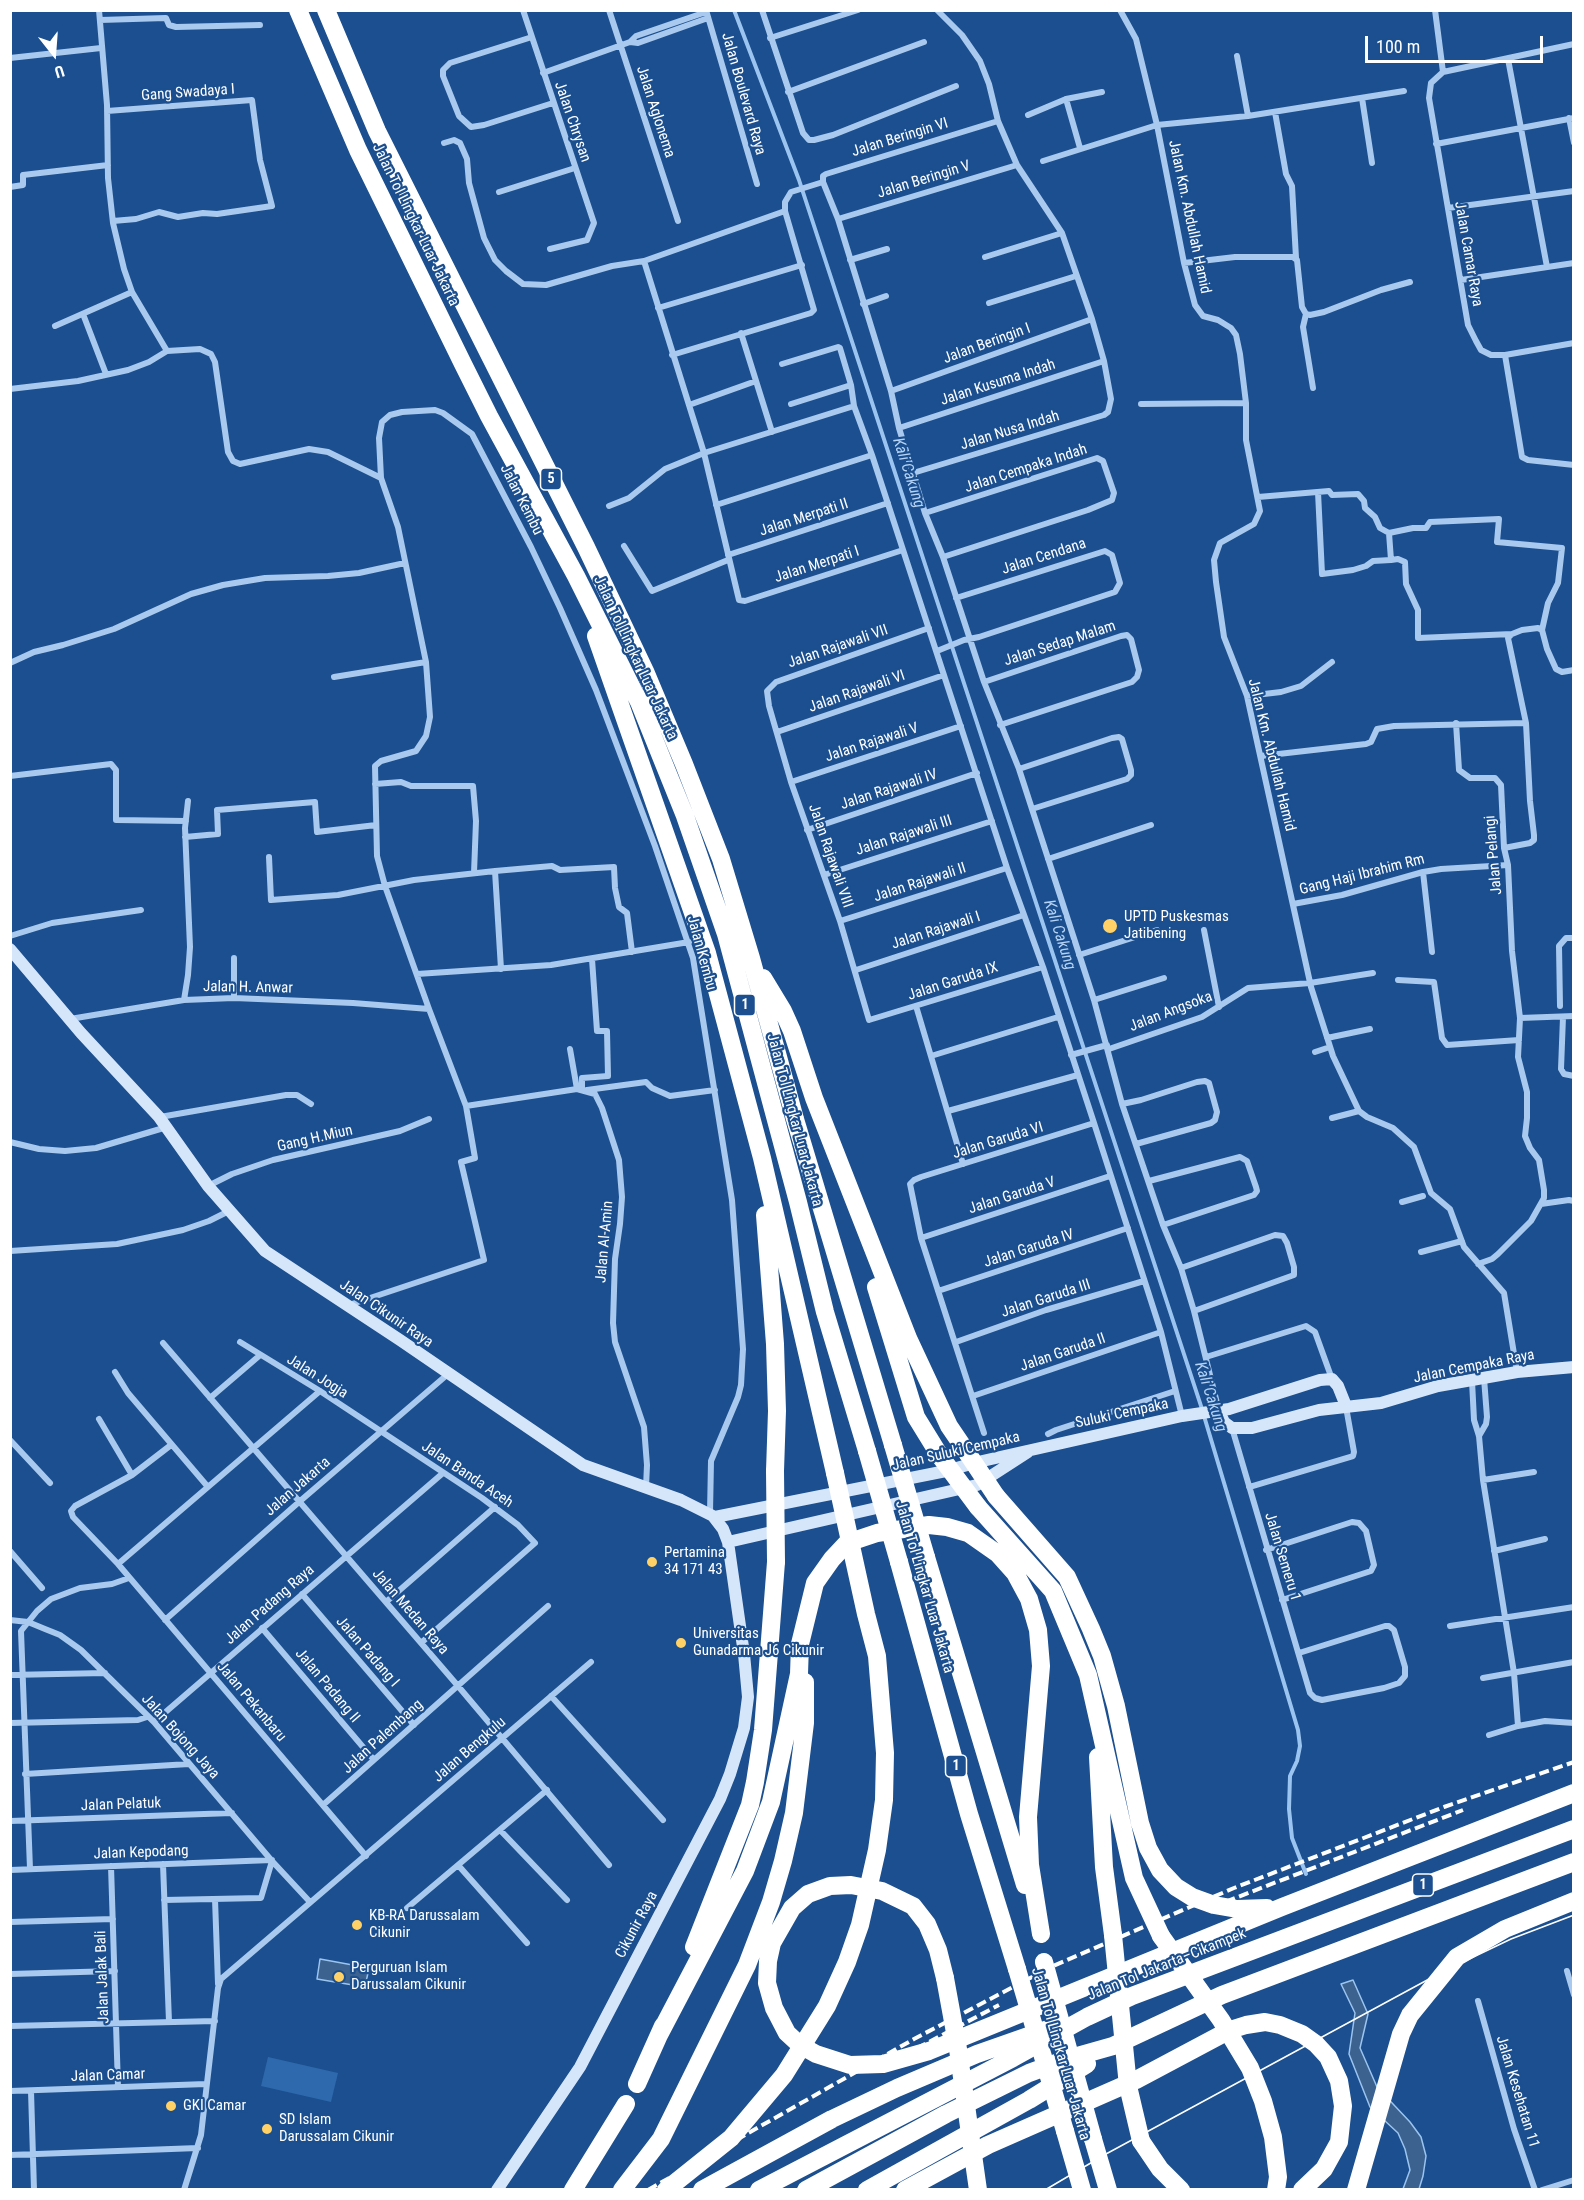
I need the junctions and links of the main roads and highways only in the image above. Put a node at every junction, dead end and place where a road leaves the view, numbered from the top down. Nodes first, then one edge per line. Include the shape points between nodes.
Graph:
1 (298, 10) edge
2 (326, 10) edge
3 (576, 576) junction
4 (751, 958) junction
5 (762, 1158) junction
6 (852, 1196) junction
7 (799, 1674) junction
8 (1095, 1701) junction
9 (1574, 1793) edge
10 (1574, 1829) edge
11 (1574, 1862) edge
12 (1574, 1902) edge
13 (1282, 1907) junction
14 (1041, 1934) junction
15 (1087, 2017) junction
16 (659, 2035) junction
17 (1113, 2046) junction
18 (637, 2084) dead end
19 (626, 2104) dead end
20 (1067, 2138) junction
21 (1357, 2188) edge
22 (573, 2190) edge
23 (622, 2190) edge
24 (666, 2190) edge
25 (702, 2190) edge
26 (759, 2190) edge
27 (806, 2190) edge
28 (867, 2190) edge
29 (905, 2190) edge
30 (978, 2190) edge
31 (1070, 2190) edge
32 (1082, 2190) edge
33 (1108, 2190) edge
34 (1181, 2190) edge
35 (1276, 2190) edge
36 (1302, 2190) edge

1 - 3 highway, Jalan Tol Lingkar Luar Jakarta / 5 via 358,150 463,364
2 - 4 highway, Jalan Tol Lingkar Luar Jakarta / 5 via 377,131 645,671 721,859
3 - 5 highway via 707,953
3 - 20 highway, Jalan Tol Lingkar Luar Jakarta / 1, bridge via 639,702 685,816 726,934 825,1312
4 - 6 highway via 792,1031
4 - 14 highway, Jalan Tol Lingkar Luar Jakarta / 1, bridge via 795,1119
5 - 16 highway, bridge via 777,1411 776,1562 763,1730 750,1805
5 - 24 highway, bridge via 877,1656 885,1753 884,1800 860,1925 827,2006 784,2075 731,2138
6 - 8 highway, bridge via 863,1246 916,1418 943,1464 1051,1587
6 - 13 highway, bridge via 908,1338 949,1426 996,1496 1066,1577 1091,1629 1116,1706 1140,1823 1160,1870 1176,1887 1214,1905 1237,1909
7 - 14 highway via 800,1644 815,1583 847,1543 877,1533 929,1525 968,1533 998,1554 1015,1573 1029,1599 1038,1630 1041,1666 1028,1817 1030,1865
7 - 16 highway via 771,1802 745,1871
7 - 23 highway via 805,1671 805,1723 794,1814 771,1902 747,1965 661,2139
8 - 34 highway, bridge via 1104,1867 1128,2086 1141,2141
8 - 35 highway, bridge via 1134,1878 1161,1936 1250,2068 1273,2137
9 - 13 highway
10 - 15 highway, Jalan Tol Jakarta–Cikampek / 1 via 1132,1996
11 - 17 highway, 1 via 1222,1995
12 - 21 highway via 1505,1929 1456,1957 1410,2015 1401,2034
13 - 30 highway, bridge via 929,2051 883,2064 850,2065 800,2045 787,2033 774,2008 767,1983 768,1961 772,1943 792,1908 808,1894 830,1886 851,1885 882,1891 913,1906 927,1924 945,1978 958,2049
14 - 33 highway, Jalan Tol Lingkar Luar Jakarta / 1, bridge via 1044,1962
15 - 25 highway via 977,2054 897,2088
15 - 26 highway, Jalan Tol Jakarta–Cikampek / 1
16 - 18 highway
17 - 27 highway, 1 via 1067,2059 992,2090
17 - 28 highway via 1029,2100
19 - 22 highway
20 - 31 highway
20 - 32 highway, Jalan Tol Lingkar Luar Jakarta / 1
29 - 36 highway via 988,2145 1136,2080 1230,2030 1265,2022 1302,2034 1316,2044 1328,2057 1339,2080 1343,2106 1339,2142 1324,2169

